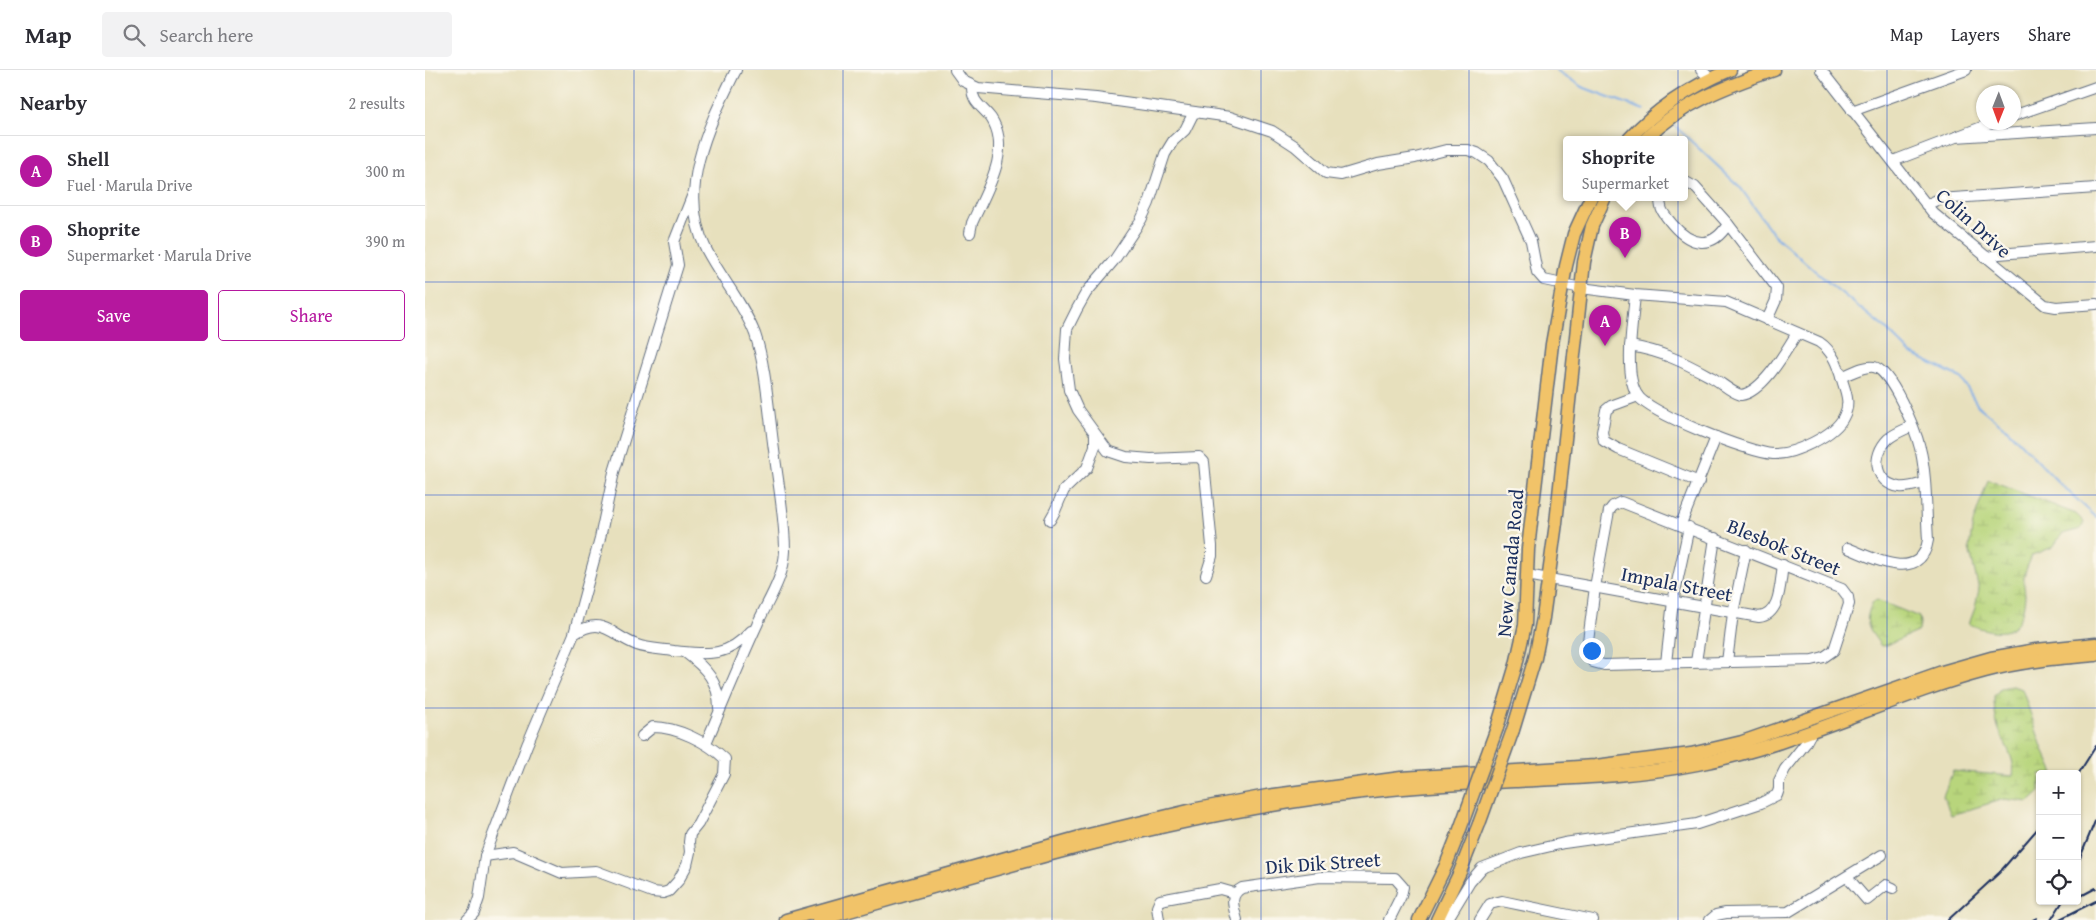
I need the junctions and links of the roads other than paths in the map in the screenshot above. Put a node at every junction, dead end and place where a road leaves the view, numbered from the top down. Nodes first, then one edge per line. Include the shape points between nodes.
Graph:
1 (736, 70) edge
2 (955, 70) edge
3 (1730, 70) edge
4 (1774, 70) edge
5 (1821, 70) edge
6 (1965, 70) edge
7 (1706, 74) edge
8 (972, 86) junction
9 (2096, 87) edge
10 (1852, 111) junction
11 (1194, 112) junction
12 (2021, 113) edge
13 (1663, 116) junction
14 (2096, 128) edge
15 (1976, 129) edge
16 (1641, 136) edge
17 (1956, 137) junction
18 (1893, 161) junction
19 (1688, 183) edge
20 (2096, 188) edge
21 (693, 194) junction
22 (1589, 201) edge
23 (1603, 201) edge
24 (1660, 201) edge
25 (1926, 205) junction
26 (1728, 224) junction
27 (970, 233) dead end
28 (2096, 246) edge
29 (1985, 258) junction
30 (1563, 285) junction
31 (1581, 288) junction
32 (1635, 296) junction
33 (2096, 304) edge
34 (1767, 320) junction
35 (1797, 333) junction
36 (1630, 346) junction
37 (1841, 377) junction
38 (1638, 396) junction
39 (1912, 426) junction
40 (1095, 435) junction
41 (1716, 438) junction
42 (1699, 482) junction
43 (1924, 483) junction
44 (1050, 520) dead end
45 (1685, 525) junction
46 (1715, 538) junction
47 (1848, 548) dead end
48 (1746, 550) junction
49 (1783, 565) junction
50 (1206, 575) dead end
51 (1527, 575) junction
52 (1549, 577) junction
53 (1595, 587) junction
54 (1673, 601) junction
55 (1704, 607) junction
56 (1733, 612) junction
57 (757, 624) junction
58 (574, 634) junction
59 (2096, 644) edge
60 (685, 652) junction
61 (2096, 655) edge
62 (1697, 662) junction
63 (1727, 662) junction
64 (1666, 663) junction
65 (719, 712) junction
66 (1811, 733) junction
67 (642, 736) dead end
68 (705, 743) junction
69 (1882, 855) dead end
70 (485, 856) junction
71 (1847, 877) junction
72 (1893, 888) dead end
73 (1234, 894) junction
74 (1538, 908) junction
75 (467, 920) edge
76 (786, 920) edge
77 (818, 920) edge
78 (1159, 920) edge
79 (1237, 920) edge
80 (1389, 920) edge
81 (1419, 920) edge
82 (1437, 920) edge
83 (1447, 920) edge
84 (1480, 920) edge
85 (1536, 920) edge
86 (1593, 920) edge
87 (1710, 920) edge

1 - 21 street via 703,142
2 - 8 street via 963,81
3 - 7 main road
4 - 13 main road
5 - 10 street, Colin Drive
6 - 10 street
7 - 13 main road
8 - 11 street via 1105,99
8 - 27 street via 973,99 995,127 999,147 997,163 971,223
9 - 12 street
10 - 18 street, Colin Drive
11 - 30 street via 1230,117 1272,131 1332,175 1445,150 1477,152 1503,179 1531,241 1537,272 1544,280
11 - 40 street via 1185,130 1165,154 1141,220 1115,259 1086,293 1067,329 1065,359 1069,390
13 - 16 main road
14 - 17 street
15 - 17 street
17 - 18 street
18 - 25 street, Colin Drive
19 - 26 street
20 - 25 street via 1939,200
21 - 57 street via 695,223 706,249 747,315 765,381 785,552 777,584
21 - 58 street via 674,242 678,265 613,472 600,538
22 - 30 main road, New Canada Road via 1571,242
23 - 31 main road, New Canada Road via 1590,235
24 - 26 street via 1663,212 1690,241 1715,239
25 - 29 street, Colin Drive
26 - 34 street via 1777,288 1776,300
28 - 29 street
29 - 33 street, Colin Drive via 2045,305
30 - 31 street
30 - 51 main road, New Canada Road via 1552,344
31 - 32 street
31 - 52 main road, New Canada Road
32 - 34 street via 1726,302
32 - 36 street
34 - 35 street
35 - 36 street via 1780,363 1754,389 1741,395 1662,352
35 - 37 street via 1829,349
36 - 38 street via 1631,377
37 - 39 street via 1871,366 1881,370 1895,390
37 - 41 street via 1847,400 1844,418 1818,439 1797,450 1771,454
38 - 41 street
38 - 42 street via 1606,410 1602,432 1605,442
39 - 43 street via 1920,448
39 - 43 street via 1888,439 1878,454 1877,466 1884,479 1893,485 1907,487
40 - 44 street via 1095,446 1087,468 1063,490
40 - 50 street via 1108,451 1126,457 1199,457 1204,462 1213,556
41 - 42 street
42 - 45 street
43 - 47 street via 1928,540 1917,560 1899,566
45 - 46 street, Blesbok Street
45 - 53 street, Blesbok Street via 1627,503 1617,503 1611,508 1607,520
45 - 54 street
46 - 48 street, Blesbok Street
46 - 55 street
48 - 49 street, Blesbok Street
48 - 56 street
49 - 56 street, Impala Street via 1777,602 1770,614 1759,617
49 - 63 street, Blesbok Street via 1827,581 1846,593 1849,604 1835,648 1829,655 1812,660
51 - 52 street, Impala Street
51 - 81 main road, New Canada Road, bridge via 1523,637 1497,728 1459,832
52 - 53 street, Impala Street
52 - 82 main road, New Canada Road, bridge via 1535,658 1513,730 1460,872
53 - 54 street, Impala Street
53 - 64 street, Blesbok Street via 1587,648 1591,660 1600,665
54 - 55 street, Impala Street
54 - 64 street
55 - 56 street, Impala Street
55 - 62 street
56 - 63 street
57 - 60 street via 733,647 706,654
57 - 65 street
58 - 60 street via 593,625 643,647
58 - 70 street
59 - 76 main road via 1991,658 1751,739 1691,754 1595,766 1401,778 1250,800 1084,836
60 - 65 street via 712,678 719,698
61 - 66 main road via 2038,660 1989,670 1914,693
62 - 63 street, Blesbok Street
62 - 64 street, Blesbok Street
65 - 68 street
66 - 77 main road via 1733,756 1654,771 1382,790 1225,814 1100,842
66 - 83 street via 1785,769 1777,795 1761,804 1697,824 1564,843 1521,853 1482,868
67 - 68 street via 653,727 661,727
68 - 70 street via 725,759 725,768 690,834 687,865 669,891 663,894 652,892 595,871 562,873 513,852
69 - 71 street
70 - 75 street via 479,898 474,913
71 - 72 street via 1867,900 1886,885
71 - 87 street via 1788,912 1726,912
73 - 78 street via 1220,888 1160,900 1157,907
73 - 79 street via 1232,900
73 - 80 street, Dik Dik Street via 1247,886 1320,877 1393,877 1403,884 1403,890
74 - 84 street via 1497,901
74 - 85 street
74 - 86 street

